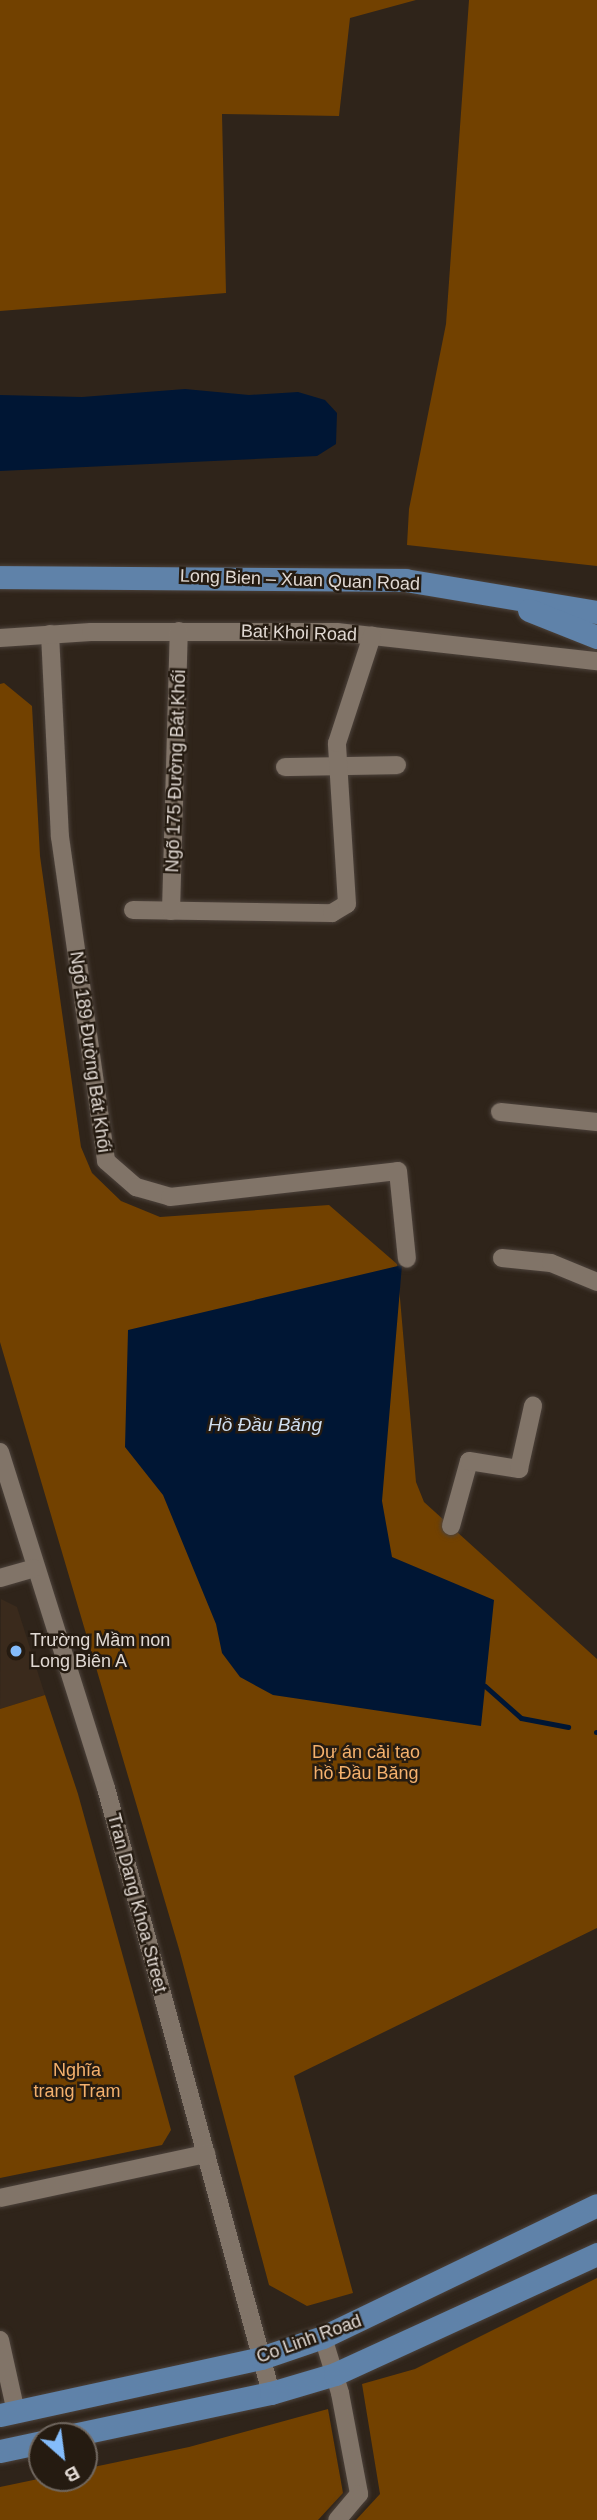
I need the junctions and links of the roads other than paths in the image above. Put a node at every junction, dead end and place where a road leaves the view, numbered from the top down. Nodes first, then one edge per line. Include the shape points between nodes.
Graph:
1 (4, 578) edge
2 (472, 592) junction
3 (597, 612) edge
4 (179, 631) junction
5 (50, 634) junction
6 (372, 636) junction
7 (597, 637) edge
8 (0, 638) edge
9 (597, 661) edge
10 (397, 765) dead end
11 (285, 767) dead end
12 (339, 767) junction
13 (133, 911) dead end
14 (171, 911) junction
15 (500, 1112) dead end
16 (597, 1122) edge
17 (502, 1258) dead end
18 (407, 1259) dead end
19 (597, 1282) edge
20 (533, 1406) dead end
21 (0, 1452) edge
22 (451, 1526) dead end
23 (34, 1568) junction
24 (0, 1578) edge
25 (206, 2154) junction
26 (0, 2198) edge
27 (597, 2205) edge
28 (597, 2254) edge
29 (323, 2337) junction
30 (0, 2340) edge
31 (261, 2358) junction
32 (335, 2374) junction
33 (271, 2393) junction
34 (8, 2414) edge
35 (98, 2430) edge
36 (28, 2445) edge
37 (0, 2451) edge
38 (337, 2520) edge

1 - 2 main road, Long Bien – Xuan Quan Road via 405,580
2 - 3 main road, Long Bien – Xuan Quan Road
2 - 7 main road
4 - 5 street, Bat Khoi Road
4 - 6 street, Bat Khoi Road
4 - 14 street, Ngõ 175 Đường Bát Khối
5 - 8 street, Bat Khoi Road
5 - 18 street, Ngõ 189 Đường Bát Khối via 60,837 106,1161 136,1187 170,1197 398,1171
6 - 9 street, Bat Khoi Road
6 - 12 street via 337,743
10 - 12 street
11 - 12 street
12 - 14 street via 346,904 332,913
13 - 14 street
15 - 16 street
17 - 19 street via 551,1263
20 - 22 street via 519,1469 469,1461
21 - 23 street, Tran Dang Khoa Street
23 - 24 street
23 - 25 street, Tran Dang Khoa Street via 106,1788
25 - 26 street
25 - 31 street, Tran Dang Khoa Street
27 - 29 main road, Co Linh Road
28 - 32 main road
29 - 31 main road, Co Linh Road
29 - 32 street
30 - 34 street
31 - 33 street, Tran Dang Khoa Street
31 - 34 main road, Co Linh Road
32 - 33 main road
32 - 38 street via 359,2494
33 - 35 main road
36 - 37 main road

